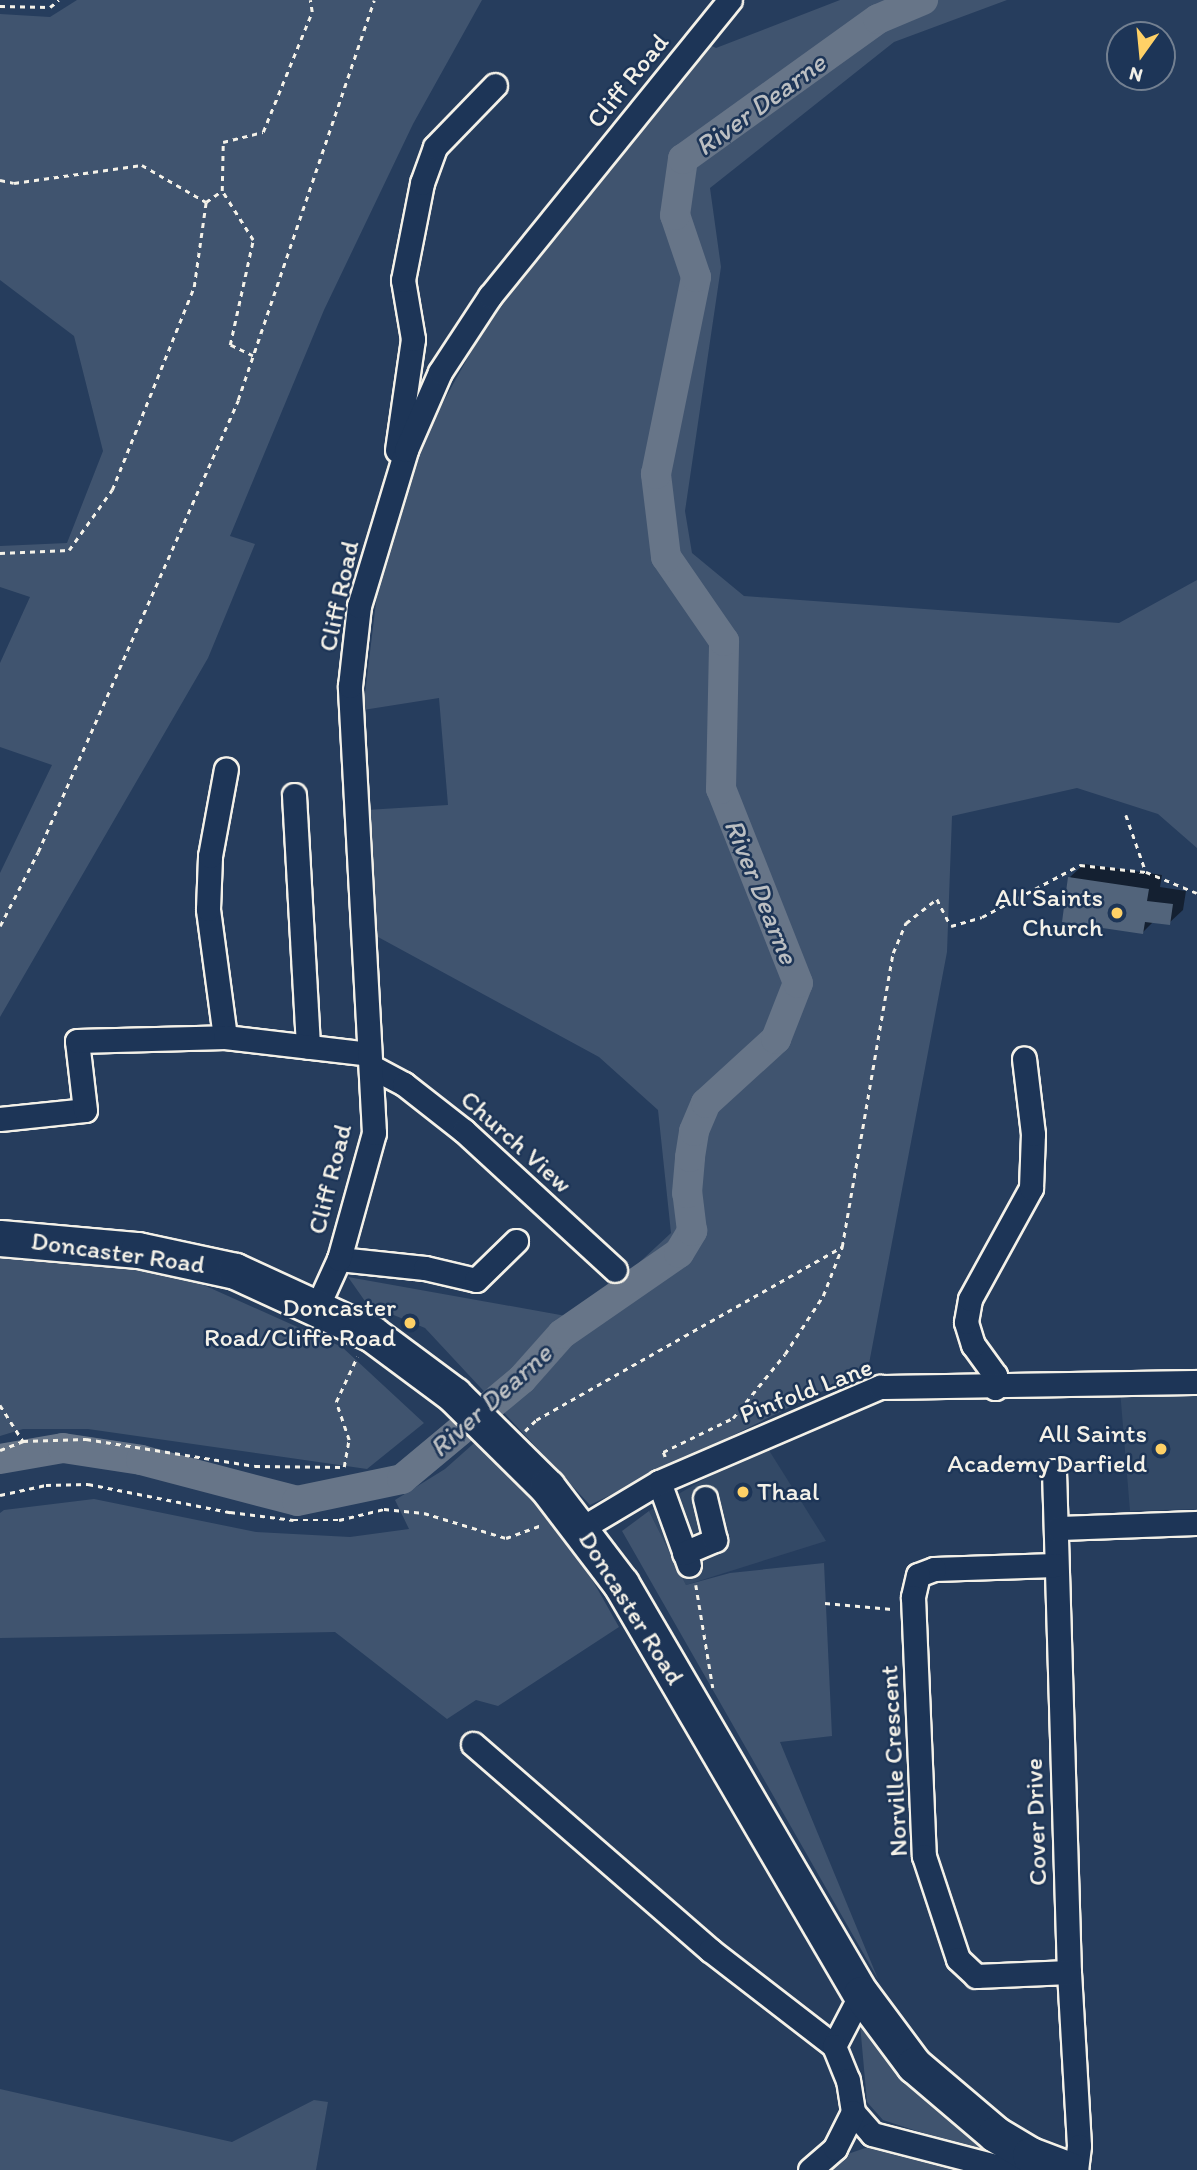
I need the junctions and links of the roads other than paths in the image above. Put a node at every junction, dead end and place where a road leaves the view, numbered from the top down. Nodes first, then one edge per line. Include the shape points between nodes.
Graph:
1 (730, 0) edge
2 (495, 85) dead end
3 (398, 474) junction
4 (226, 769) dead end
5 (294, 795) dead end
6 (225, 1037) junction
7 (307, 1047) junction
8 (1024, 1059) dead end
9 (371, 1060) junction
10 (0, 1119) edge
11 (0, 1238) edge
12 (516, 1241) dead end
13 (339, 1259) junction
14 (615, 1270) dead end
15 (318, 1306) junction
16 (1197, 1382) edge
17 (995, 1388) junction
18 (1054, 1471) dead end
19 (666, 1479) junction
20 (705, 1498) dead end
21 (573, 1518) junction
22 (1197, 1523) edge
23 (1058, 1528) junction
24 (1055, 1565) junction
25 (473, 1744) dead end
26 (1069, 1972) junction
27 (861, 1994) junction
28 (834, 2046) junction
29 (853, 2112) junction
30 (872, 2134) junction
31 (835, 2148) junction
32 (1018, 2165) edge
33 (810, 2170) edge
34 (1070, 2170) edge
35 (1076, 2170) edge

1 - 3 street, Cliff Road via 490,296 440,372
2 - 3 street via 435,147 422,183 403,280 413,339 397,450
3 - 9 street, Cliff Road via 359,606 350,686
4 - 6 street via 210,856 208,909
5 - 7 street
6 - 7 street
6 - 10 street via 77,1041 85,1110
7 - 9 street
8 - 17 street via 1033,1134 1031,1188 970,1298 966,1322 973,1345 995,1375
9 - 13 street, Cliff Road via 373,1133
9 - 14 street, Church View via 464,1131
11 - 15 highway, Doncaster Road via 183,1256 235,1271
12 - 13 street via 476,1280 425,1268
13 - 15 street, Cliff Road
15 - 21 highway, Doncaster Road via 372,1334 454,1395
16 - 17 street, Pinfold Lane
17 - 19 street, Pinfold Lane via 880,1387
18 - 23 street, Cover Drive
19 - 20 street via 687,1559 715,1539
19 - 21 street, Pinfold Lane
21 - 27 highway, Doncaster Road via 621,1584
22 - 23 street
23 - 24 street, Cover Drive
24 - 26 street, Cover Drive
24 - 26 street, Norville Crescent via 934,1569 918,1575 913,1608 924,1856 958,1959 976,1976
25 - 28 street via 710,1950
26 - 35 street, Cover Drive via 1079,2146
27 - 28 street
27 - 32 highway, Doncaster Road via 914,2065
28 - 29 street via 848,2080
29 - 30 street
29 - 31 street
30 - 31 street
30 - 32 street
31 - 33 street
32 - 34 highway, Doncaster Road

